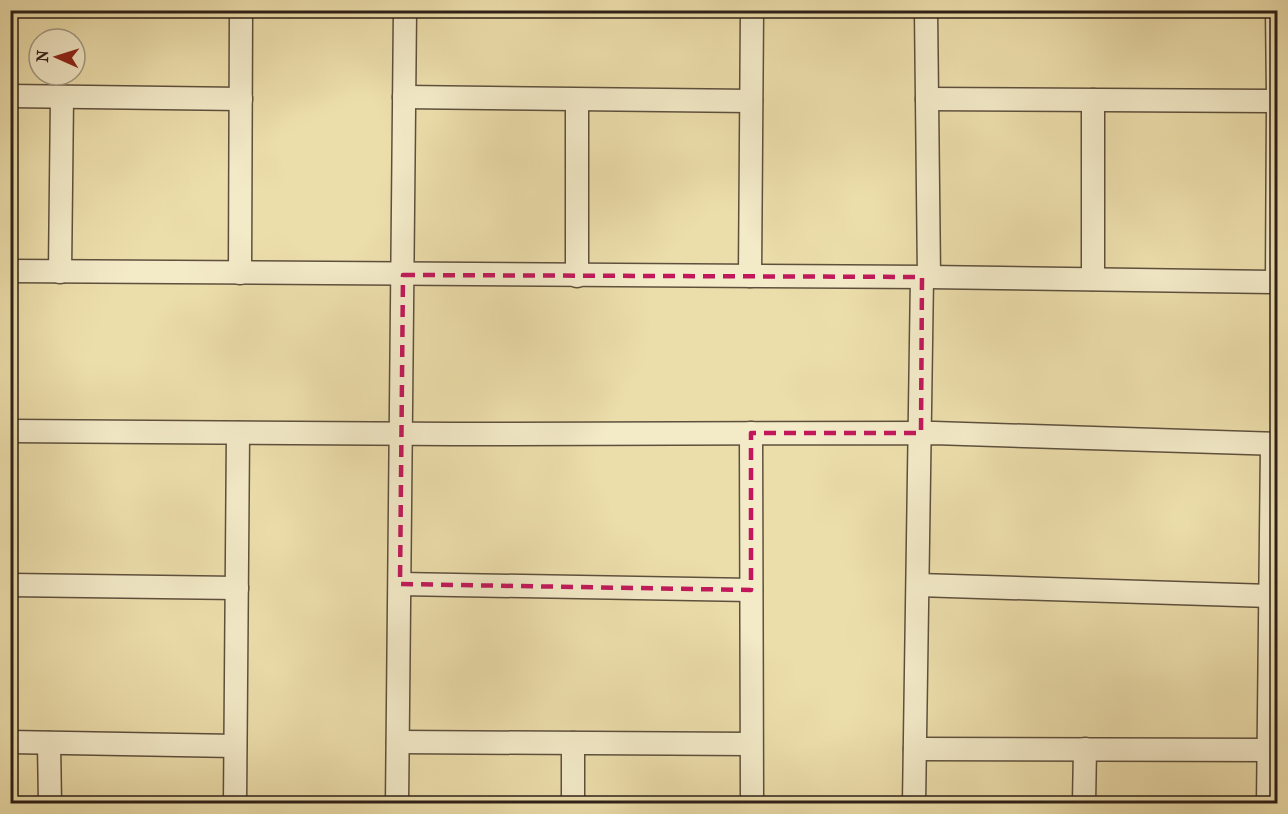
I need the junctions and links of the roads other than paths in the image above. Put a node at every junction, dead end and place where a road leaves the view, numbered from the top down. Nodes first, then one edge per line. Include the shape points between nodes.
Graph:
1 (241, 10) edge
2 (405, 10) edge
3 (752, 10) edge
4 (926, 10) edge
5 (1277, 10) edge
6 (10, 96) edge
7 (62, 97) junction
8 (404, 97) junction
9 (241, 99) junction
10 (927, 99) junction
11 (577, 100) junction
12 (1093, 100) junction
13 (1278, 101) edge
14 (751, 102) junction
15 (10, 271) edge
16 (60, 272) junction
17 (240, 273) junction
18 (403, 275) junction
19 (577, 276) junction
20 (750, 276) junction
21 (925, 277) junction
22 (1093, 279) junction
23 (1277, 282) edge
24 (10, 431) edge
25 (238, 433) junction
26 (751, 433) junction
27 (921, 433) junction
28 (402, 434) junction
29 (1275, 444) edge
30 (400, 584) junction
31 (10, 585) edge
32 (918, 585) junction
33 (237, 588) junction
34 (751, 590) junction
35 (1270, 596) junction
36 (10, 742) edge
37 (398, 742) junction
38 (49, 743) junction
39 (573, 743) junction
40 (752, 744) junction
41 (236, 746) junction
42 (915, 749) junction
43 (1085, 749) junction
44 (1268, 750) junction
45 (50, 804) edge
46 (235, 804) edge
47 (397, 804) edge
48 (573, 804) edge
49 (752, 804) edge
50 (914, 804) edge
51 (1084, 804) edge
52 (1268, 804) edge

1 - 9 street
2 - 8 street
3 - 14 street
4 - 10 street
5 - 13 street
6 - 7 street
7 - 9 street
7 - 16 street
8 - 11 street
8 - 18 street
9 - 17 street
10 - 12 street
10 - 21 street
11 - 14 street
11 - 19 street
12 - 13 street
12 - 22 street
13 - 23 street
14 - 20 street
15 - 16 street
16 - 17 street
17 - 18 street
18 - 19 street
18 - 28 street
19 - 20 street
20 - 21 street
21 - 22 street
21 - 27 street
22 - 23 street
24 - 25 street
25 - 28 street
25 - 33 street
26 - 27 street
26 - 28 street
26 - 34 street
27 - 29 street
27 - 32 street
28 - 30 street
29 - 35 street
30 - 34 street
30 - 37 street
31 - 33 street
32 - 35 street
32 - 42 street
33 - 41 street
34 - 40 street
35 - 44 street
36 - 38 street
37 - 39 street
37 - 47 street
38 - 41 street
38 - 45 street
39 - 40 street
39 - 48 street
40 - 49 street
41 - 46 street
42 - 43 street
42 - 50 street
43 - 44 street
43 - 51 street
44 - 52 street

